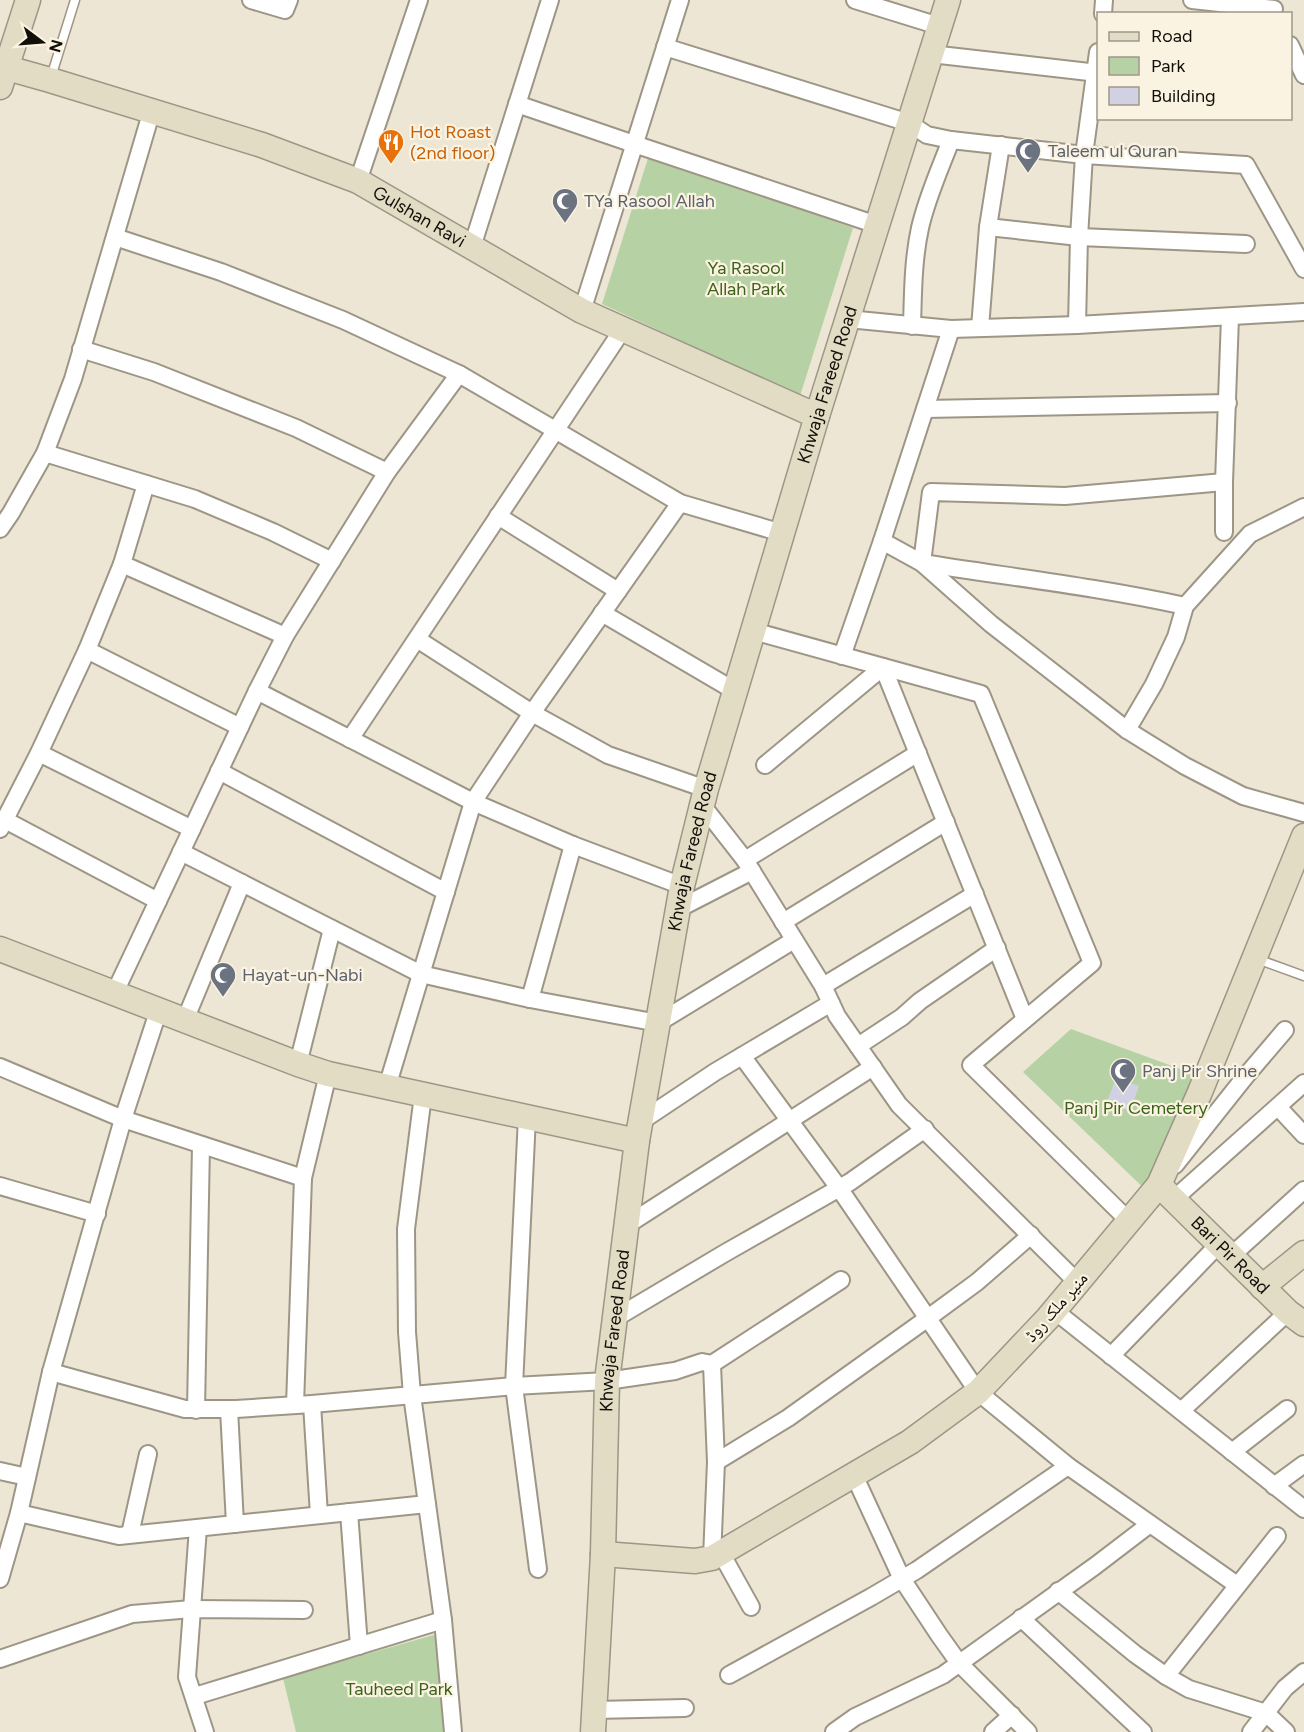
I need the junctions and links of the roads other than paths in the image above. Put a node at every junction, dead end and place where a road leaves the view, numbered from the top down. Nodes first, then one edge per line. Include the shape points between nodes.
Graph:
1 (28, 0) edge
2 (75, 0) edge
3 (251, 0) edge
4 (288, 0) edge
5 (419, 0) edge
6 (550, 0) edge
7 (680, 0) edge
8 (855, 0) edge
9 (948, 0) edge
10 (1191, 0) edge
11 (1273, 8) edge
12 (939, 26) junction
13 (665, 47) junction
14 (1295, 52) edge
15 (931, 54) junction
16 (1097, 73) edge
17 (2, 74) edge
18 (1304, 75) edge
19 (50, 80) junction
20 (517, 104) junction
21 (152, 110) junction
22 (909, 123) junction
23 (951, 140) junction
24 (634, 144) junction
25 (1001, 145) junction
26 (1084, 155) junction
27 (358, 181) junction
28 (877, 225) junction
29 (988, 227) junction
30 (115, 237) junction
31 (1079, 237) junction
32 (1297, 240) edge
33 (1246, 244) dead end
34 (472, 247) junction
35 (1304, 269) edge
36 (582, 311) junction
37 (1304, 312) edge
38 (1230, 317) junction
39 (848, 319) junction
40 (1077, 325) junction
41 (912, 326) junction
42 (980, 328) junction
43 (623, 329) junction
44 (951, 329) junction
45 (81, 349) junction
46 (459, 374) junction
47 (1228, 403) junction
48 (925, 409) junction
49 (817, 416) junction
50 (554, 430) junction
51 (45, 453) junction
52 (387, 472) junction
53 (1224, 482) junction
54 (146, 484) junction
55 (680, 503) junction
56 (1304, 507) edge
57 (498, 516) junction
58 (0, 529) edge
59 (1224, 532) dead end
60 (782, 533) junction
61 (882, 541) junction
62 (332, 561) junction
63 (922, 563) junction
64 (122, 564) junction
65 (618, 591) junction
66 (1185, 606) junction
67 (602, 613) junction
68 (753, 631) junction
69 (285, 636) junction
70 (417, 639) junction
71 (87, 650) junction
72 (842, 656) junction
73 (883, 667) junction
74 (257, 691) junction
75 (735, 691) junction
76 (532, 713) junction
77 (240, 727) junction
78 (1127, 730) junction
79 (350, 739) junction
80 (39, 753) junction
81 (918, 753) junction
82 (765, 765) dead end
83 (219, 771) junction
84 (704, 797) junction
85 (473, 802) junction
86 (1304, 813) edge
87 (946, 822) junction
88 (2, 824) edge
89 (192, 830) junction
90 (1304, 836) edge
91 (573, 845) junction
92 (181, 852) junction
93 (748, 866) junction
94 (1297, 874) edge
95 (242, 883) junction
96 (682, 885) junction
97 (446, 892) junction
98 (975, 894) junction
99 (158, 901) junction
100 (678, 909) junction
101 (783, 922) junction
102 (332, 929) junction
103 (794, 940) junction
104 (997, 948) junction
105 (0, 949) edge
106 (1254, 957) junction
107 (421, 974) junction
108 (1304, 976) edge
109 (823, 986) junction
110 (115, 992) junction
111 (530, 999) junction
112 (831, 1004) junction
113 (159, 1009) junction
114 (1025, 1019) junction
115 (185, 1020) junction
116 (658, 1023) junction
117 (1285, 1030) dead end
118 (858, 1046) junction
119 (742, 1056) junction
120 (298, 1064) junction
121 (873, 1067) junction
122 (0, 1068) edge
123 (328, 1074) junction
124 (1304, 1083) edge
125 (387, 1087) junction
126 (423, 1095) junction
127 (1278, 1107) junction
128 (527, 1117) junction
129 (123, 1119) junction
130 (789, 1121) junction
131 (925, 1129) junction
132 (639, 1131) junction
133 (1304, 1136) edge
134 (201, 1145) junction
135 (303, 1178) junction
136 (0, 1186) edge
137 (840, 1188) junction
138 (1304, 1190) edge
139 (1167, 1192) junction
140 (97, 1214) junction
141 (1129, 1221) junction
142 (627, 1225) junction
143 (1031, 1235) junction
144 (1225, 1250) junction
145 (1304, 1253) edge
146 (841, 1280) dead end
147 (1078, 1282) junction
148 (1262, 1287) junction
149 (1054, 1311) junction
150 (928, 1318) junction
151 (1296, 1318) edge
152 (614, 1319) junction
153 (1111, 1356) junction
154 (712, 1364) junction
155 (51, 1372) junction
156 (607, 1381) junction
157 (514, 1386) junction
158 (978, 1392) junction
159 (412, 1395) junction
160 (303, 1405) junction
161 (229, 1409) junction
162 (1287, 1409) dead end
163 (196, 1410) junction
164 (1181, 1411) junction
165 (1232, 1452) junction
166 (148, 1454) dead end
167 (716, 1462) junction
168 (1304, 1464) edge
169 (1068, 1466) junction
170 (0, 1471) edge
171 (854, 1474) junction
172 (27, 1477) junction
173 (1274, 1486) junction
174 (427, 1504) junction
175 (1304, 1509) edge
176 (349, 1512) junction
177 (19, 1513) junction
178 (319, 1515) junction
179 (235, 1524) junction
180 (1150, 1524) junction
181 (198, 1528) junction
182 (130, 1534) junction
183 (1277, 1536) dead end
184 (603, 1554) junction
185 (717, 1556) junction
186 (538, 1569) dead end
187 (0, 1579) edge
188 (902, 1579) junction
189 (1237, 1585) junction
190 (1059, 1592) junction
191 (751, 1607) dead end
192 (192, 1609) junction
193 (304, 1610) dead end
194 (1021, 1618) junction
195 (443, 1620) junction
196 (358, 1646) junction
197 (0, 1659) edge
198 (959, 1663) junction
199 (1304, 1672) edge
200 (729, 1675) dead end
201 (1166, 1676) junction
202 (195, 1696) junction
203 (685, 1708) dead end
204 (1266, 1713) junction
205 (1011, 1715) junction
206 (594, 1721) edge
207 (205, 1732) edge
208 (453, 1732) edge
209 (834, 1732) edge
210 (993, 1732) edge
211 (1028, 1732) edge
212 (1143, 1732) edge
213 (1251, 1732) edge
214 (1286, 1732) edge

1 - 17 street
2 - 19 lane
3 - 4 street via 285,10
5 - 27 street
6 - 20 street
7 - 13 street
8 - 12 street
9 - 12 street, Khwaja Fareed Road
10 - 11 street
12 - 15 street, Khwaja Fareed Road
13 - 22 street
13 - 24 street
14 - 18 street
15 - 16 street
15 - 22 street, Khwaja Fareed Road
16 - 26 street
17 - 19 street, Gulshan Ravi
19 - 21 street, Gulshan Ravi
20 - 24 street
20 - 34 street
21 - 27 street, Gulshan Ravi
21 - 30 street
22 - 23 street via 927,135
22 - 28 street, Khwaja Fareed Road
23 - 25 street
23 - 41 street via 920,229
24 - 28 street
24 - 36 street
25 - 26 street
25 - 29 street
26 - 31 street
26 - 32 street via 1246,165
27 - 34 street, Gulshan Ravi
28 - 39 street, Khwaja Fareed Road
29 - 31 street
29 - 42 street
30 - 45 street
30 - 46 street via 221,272 343,320
31 - 33 street
31 - 40 street
32 - 35 street
34 - 36 street, Gulshan Ravi
36 - 43 street, Gulshan Ravi
37 - 38 street
38 - 40 street
38 - 47 street
39 - 41 street
39 - 49 street, Khwaja Fareed Road
40 - 42 street
41 - 44 street
42 - 44 street
43 - 49 street, Gulshan Ravi
43 - 50 street
44 - 48 street
45 - 51 street
45 - 52 street via 154,372 296,428
46 - 50 street
46 - 52 street
47 - 48 street
47 - 53 street
48 - 61 street
49 - 60 street, Khwaja Fareed Road
50 - 55 street
50 - 57 street
51 - 54 street
51 - 58 street
52 - 62 street
53 - 59 street
53 - 63 street via 1065,496 931,492
54 - 62 street via 195,499
54 - 64 street
55 - 60 street
55 - 65 street
56 - 66 street via 1250,534
57 - 65 street
57 - 70 street
60 - 68 street, Khwaja Fareed Road
61 - 63 street
61 - 72 street
62 - 69 street
63 - 66 street
63 - 78 street via 991,624
64 - 69 street
64 - 71 street
65 - 67 street
66 - 78 street via 1176,637
67 - 75 street
67 - 76 street
68 - 72 street
68 - 75 street, Khwaja Fareed Road
69 - 74 street
70 - 76 street
70 - 79 street
71 - 77 street
71 - 80 street
72 - 73 street
73 - 81 street
73 - 82 street
73 - 114 street via 981,694 1092,963
74 - 77 street
74 - 79 street
75 - 84 street, Khwaja Fareed Road
76 - 84 street via 608,755
76 - 85 street
77 - 83 street
78 - 86 street via 1243,796
79 - 85 street
80 - 88 street
80 - 89 street
81 - 87 street
81 - 93 street
83 - 89 street
83 - 97 street
84 - 93 street
84 - 96 street, Khwaja Fareed Road
85 - 91 street
85 - 97 street
87 - 98 street
87 - 101 street
88 - 99 street
89 - 92 street
90 - 94 street, منیر ملک روڈ
91 - 96 street
91 - 111 street
92 - 95 street
92 - 99 street
93 - 100 street
93 - 101 street
94 - 106 street, منیر ملک روڈ
95 - 102 street
95 - 115 street
96 - 100 street, Khwaja Fareed Road
97 - 107 street
98 - 104 street
98 - 109 street
99 - 110 street
100 - 116 street, Khwaja Fareed Road
101 - 103 street
102 - 107 street
102 - 120 street
103 - 109 street
103 - 116 street
104 - 114 street
104 - 118 street
105 - 110 street
106 - 108 lane
106 - 139 street, منیر ملک روڈ via 1200,1092
107 - 111 street
107 - 125 street
109 - 112 street
110 - 113 street
111 - 116 street
112 - 118 street
112 - 119 street
113 - 115 street
113 - 129 street
114 - 141 street via 971,1065
115 - 120 street
116 - 132 street, Khwaja Fareed Road
117 - 139 street via 1245,1077
118 - 121 street
119 - 130 street
119 - 132 street
120 - 123 street
121 - 130 street
121 - 131 street via 899,1105
122 - 129 street
123 - 125 street
123 - 135 street
124 - 127 street
125 - 126 street
126 - 128 street
126 - 159 street via 406,1229
127 - 133 street
127 - 139 street
128 - 132 street
128 - 157 street
129 - 134 street
129 - 140 street
130 - 137 street
130 - 142 street
131 - 137 street
131 - 143 street
132 - 142 street, Khwaja Fareed Road
134 - 135 street
134 - 163 street
135 - 160 street
136 - 140 street
137 - 150 street
137 - 152 street
138 - 144 street
139 - 141 street, منیر ملک روڈ
139 - 144 street, Bari Pir Road
140 - 155 street
141 - 147 street, منیر ملک روڈ
142 - 152 street, Khwaja Fareed Road
143 - 147 street
143 - 150 street
144 - 148 street, Bari Pir Road
144 - 153 street
145 - 148 street
146 - 154 street
147 - 149 street, منیر ملک روڈ
148 - 151 street, Bari Pir Road
149 - 153 street
149 - 158 street, منیر ملک روڈ
150 - 158 street
150 - 167 street via 788,1418
151 - 164 street
152 - 156 street, Khwaja Fareed Road
153 - 164 street
154 - 156 street via 702,1362 675,1371
154 - 167 street
155 - 163 street
155 - 172 street
156 - 157 street
156 - 184 street, Khwaja Fareed Road
157 - 159 street
157 - 186 street
158 - 169 street
158 - 171 street, منیر ملک روڈ via 910,1442
159 - 160 street
159 - 174 street
160 - 161 street
160 - 178 street
161 - 163 street
161 - 179 street
162 - 165 street
164 - 165 street
165 - 173 street
166 - 182 street
167 - 185 street
168 - 173 street
169 - 180 street
169 - 188 street
170 - 172 street
171 - 185 street, منیر ملک روڈ
171 - 188 street
172 - 177 street
173 - 175 street
174 - 176 street
174 - 195 street
176 - 178 street
176 - 196 street
177 - 182 street via 119,1536
177 - 187 street
178 - 179 street
179 - 181 street
180 - 189 street
180 - 190 street
181 - 182 street
181 - 192 street
183 - 189 street
184 - 185 street, منیر ملک روڈ via 695,1561
184 - 206 street, Khwaja Fareed Road
185 - 191 street
188 - 198 street
188 - 200 street
189 - 201 street
190 - 194 street
190 - 201 street
192 - 193 street
192 - 197 street via 132,1614
192 - 202 street via 188,1677
194 - 198 street
194 - 212 street
195 - 196 street
195 - 208 street
196 - 202 street
198 - 205 street
198 - 209 street
199 - 204 street via 1285,1688
201 - 204 street via 1189,1689
202 - 207 street
203 - 206 street
204 - 213 street
204 - 214 street
205 - 210 street
205 - 211 street

